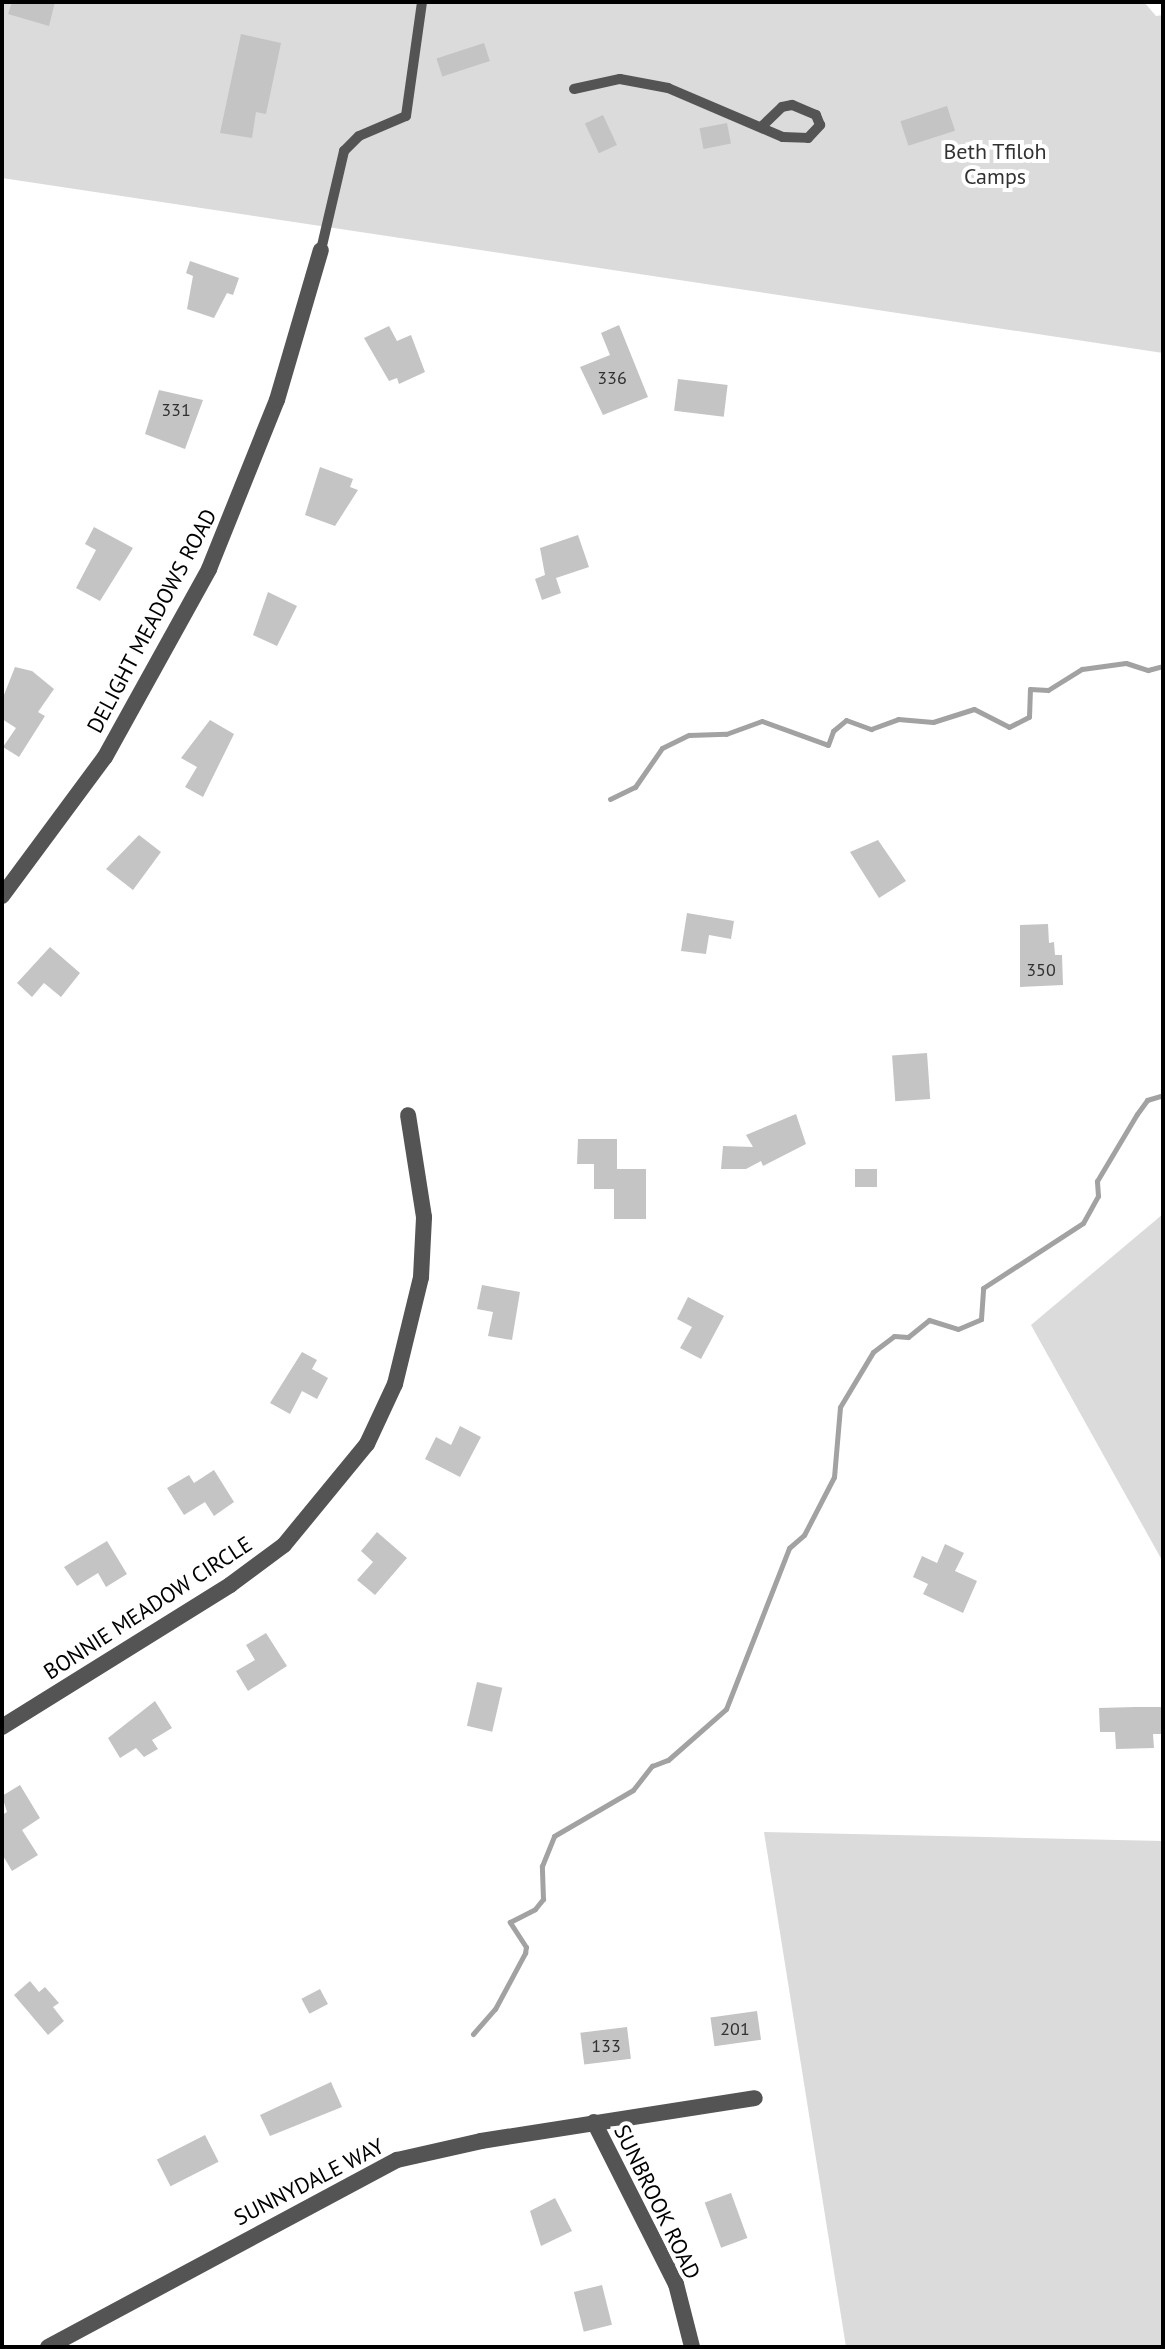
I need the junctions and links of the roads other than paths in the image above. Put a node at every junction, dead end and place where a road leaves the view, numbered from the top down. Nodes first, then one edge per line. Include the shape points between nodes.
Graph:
1 (422, 2) edge
2 (574, 89) dead end
3 (762, 126) junction
4 (321, 250) joint
5 (2, 896) edge
6 (408, 1115) dead end
7 (2, 1727) edge
8 (755, 2098) dead end
9 (594, 2122) junction
10 (48, 2347) edge
11 (692, 2347) edge

1 - 4 lane via 406,116 359,136 344,151
2 - 3 lane via 620,79 644,82
3 - 3 lane via 797,139 817,134 820,125 816,115 792,105 782,107
4 - 5 street, DELIGHT MEADOWS ROAD via 277,400 209,569 105,757
6 - 7 street, BONNIE MEADOW CIRCLE via 424,1217 421,1277 395,1384 367,1444 284,1545 230,1585
8 - 9 street, SUNNYDALE WAY
9 - 10 street, SUNNYDALE WAY via 397,2160
9 - 11 street, SUNBROOK ROAD via 676,2284

